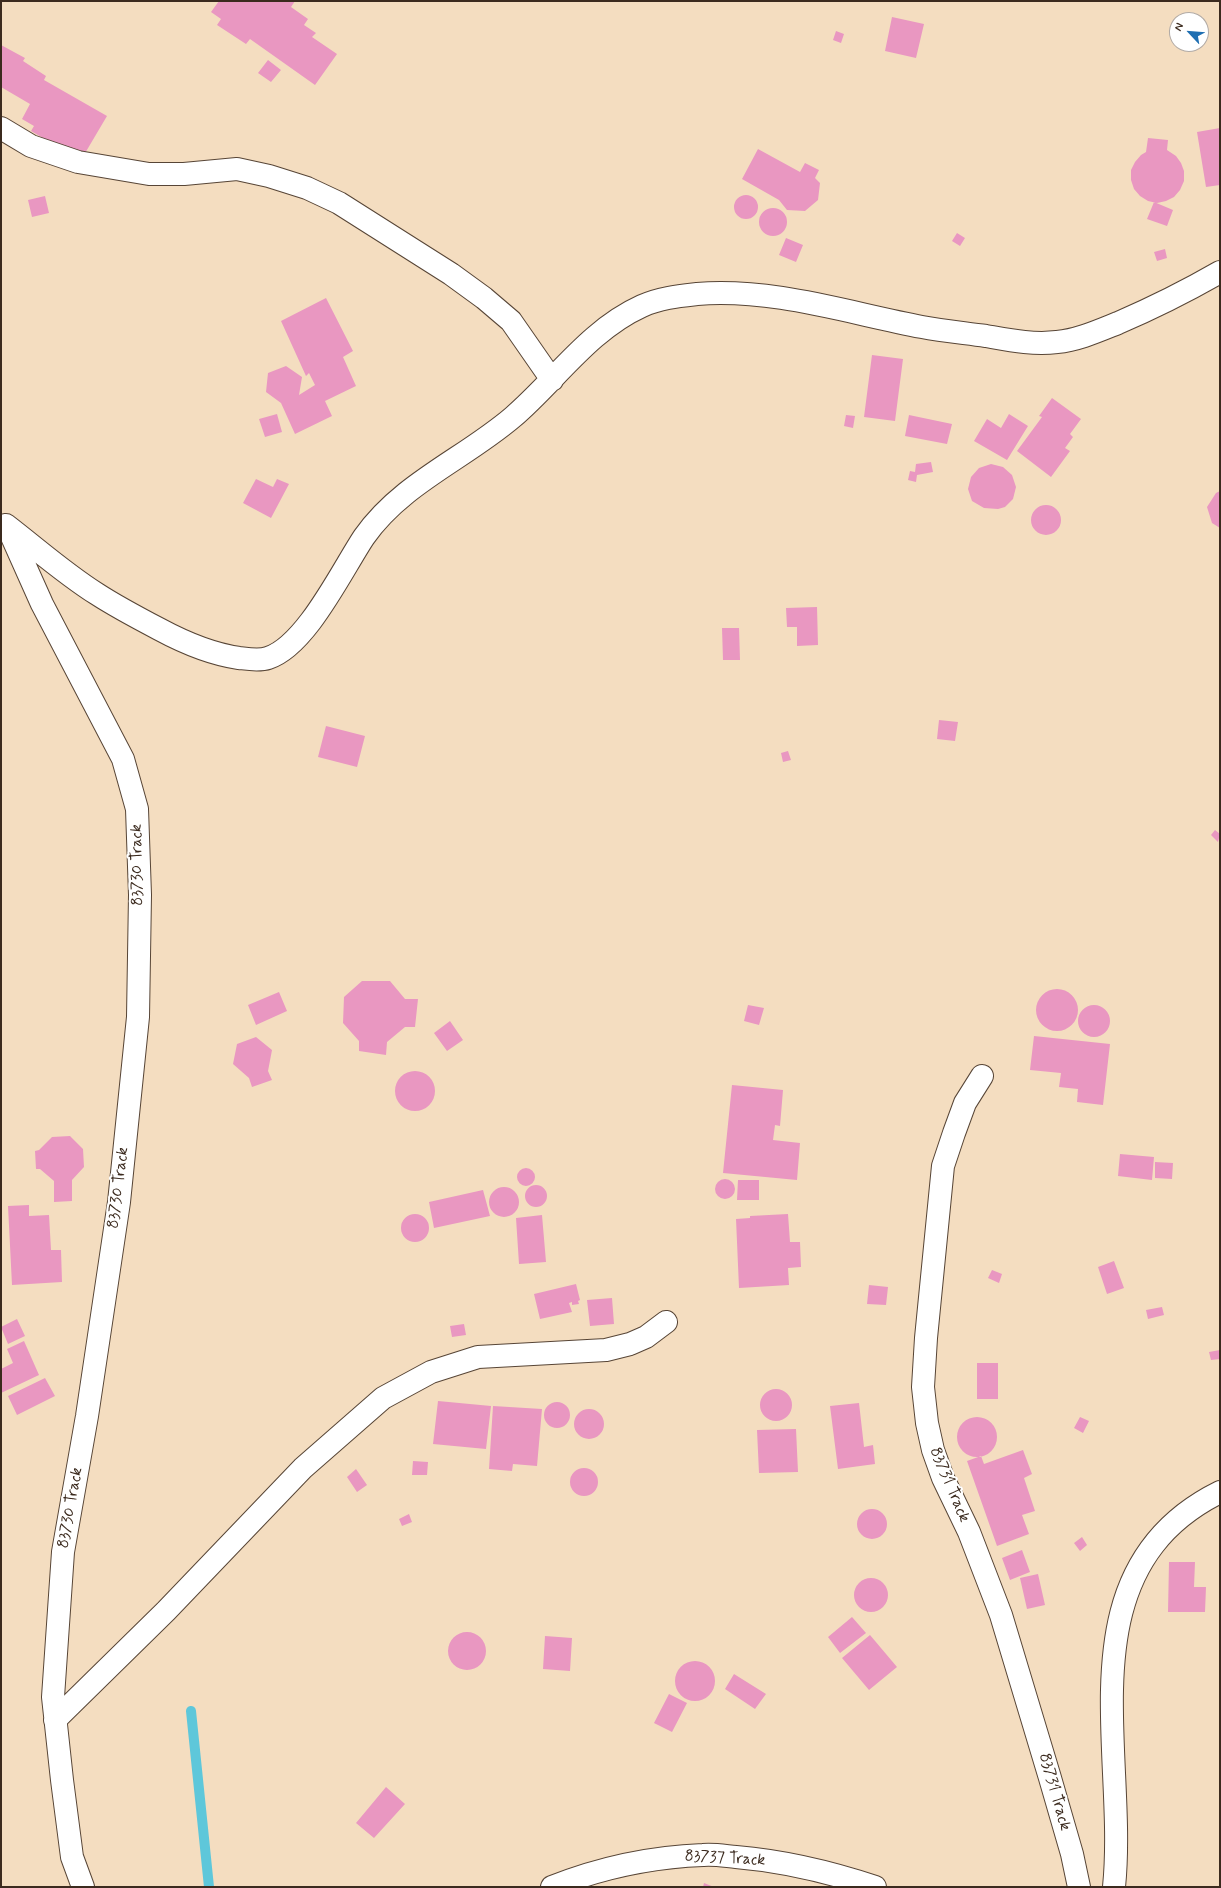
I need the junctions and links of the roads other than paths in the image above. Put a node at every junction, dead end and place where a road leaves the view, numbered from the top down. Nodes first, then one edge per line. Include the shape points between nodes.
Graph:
1 (1, 128) edge
2 (1220, 272) edge
3 (552, 380) junction
4 (4, 519) edge
5 (982, 1076) dead end
6 (666, 1322) dead end
7 (1220, 1492) edge
8 (55, 1720) junction
9 (558, 1886) edge
10 (83, 1887) edge
11 (875, 1887) edge
12 (1079, 1887) edge
13 (1114, 1887) edge

1 - 3 street via 31,146 78,162 149,174 237,169 307,188 346,207 484,298 511,321
2 - 3 street via 1136,315 1088,335 1057,342 1029,342 923,327 823,305 764,296 717,293 675,296 644,305 613,322 582,348
3 - 4 street via 510,420 417,484 386,510 365,536 306,628 285,649 267,658 225,656 186,643 137,618 94,592
4 - 8 street, 83730 Track via 42,604 123,759 137,809 140,895 138,1017 119,1202 87,1416 63,1552 53,1697
5 - 12 street, 83731 Track via 965,1104 944,1166 926,1338 923,1387 927,1423 943,1478 969,1532 1001,1615 1072,1854
6 - 8 street via 646,1337 606,1350 478,1357 432,1372 383,1398 304,1468 166,1611
7 - 13 street via 1200,1501 1173,1522 1143,1560 1125,1599 1114,1646 1110,1696 1117,1858
8 - 10 street, 83730 Track via 72,1857
9 - 11 street, 83737 Track via 584,1874 652,1859 704,1855 768,1860 852,1879

